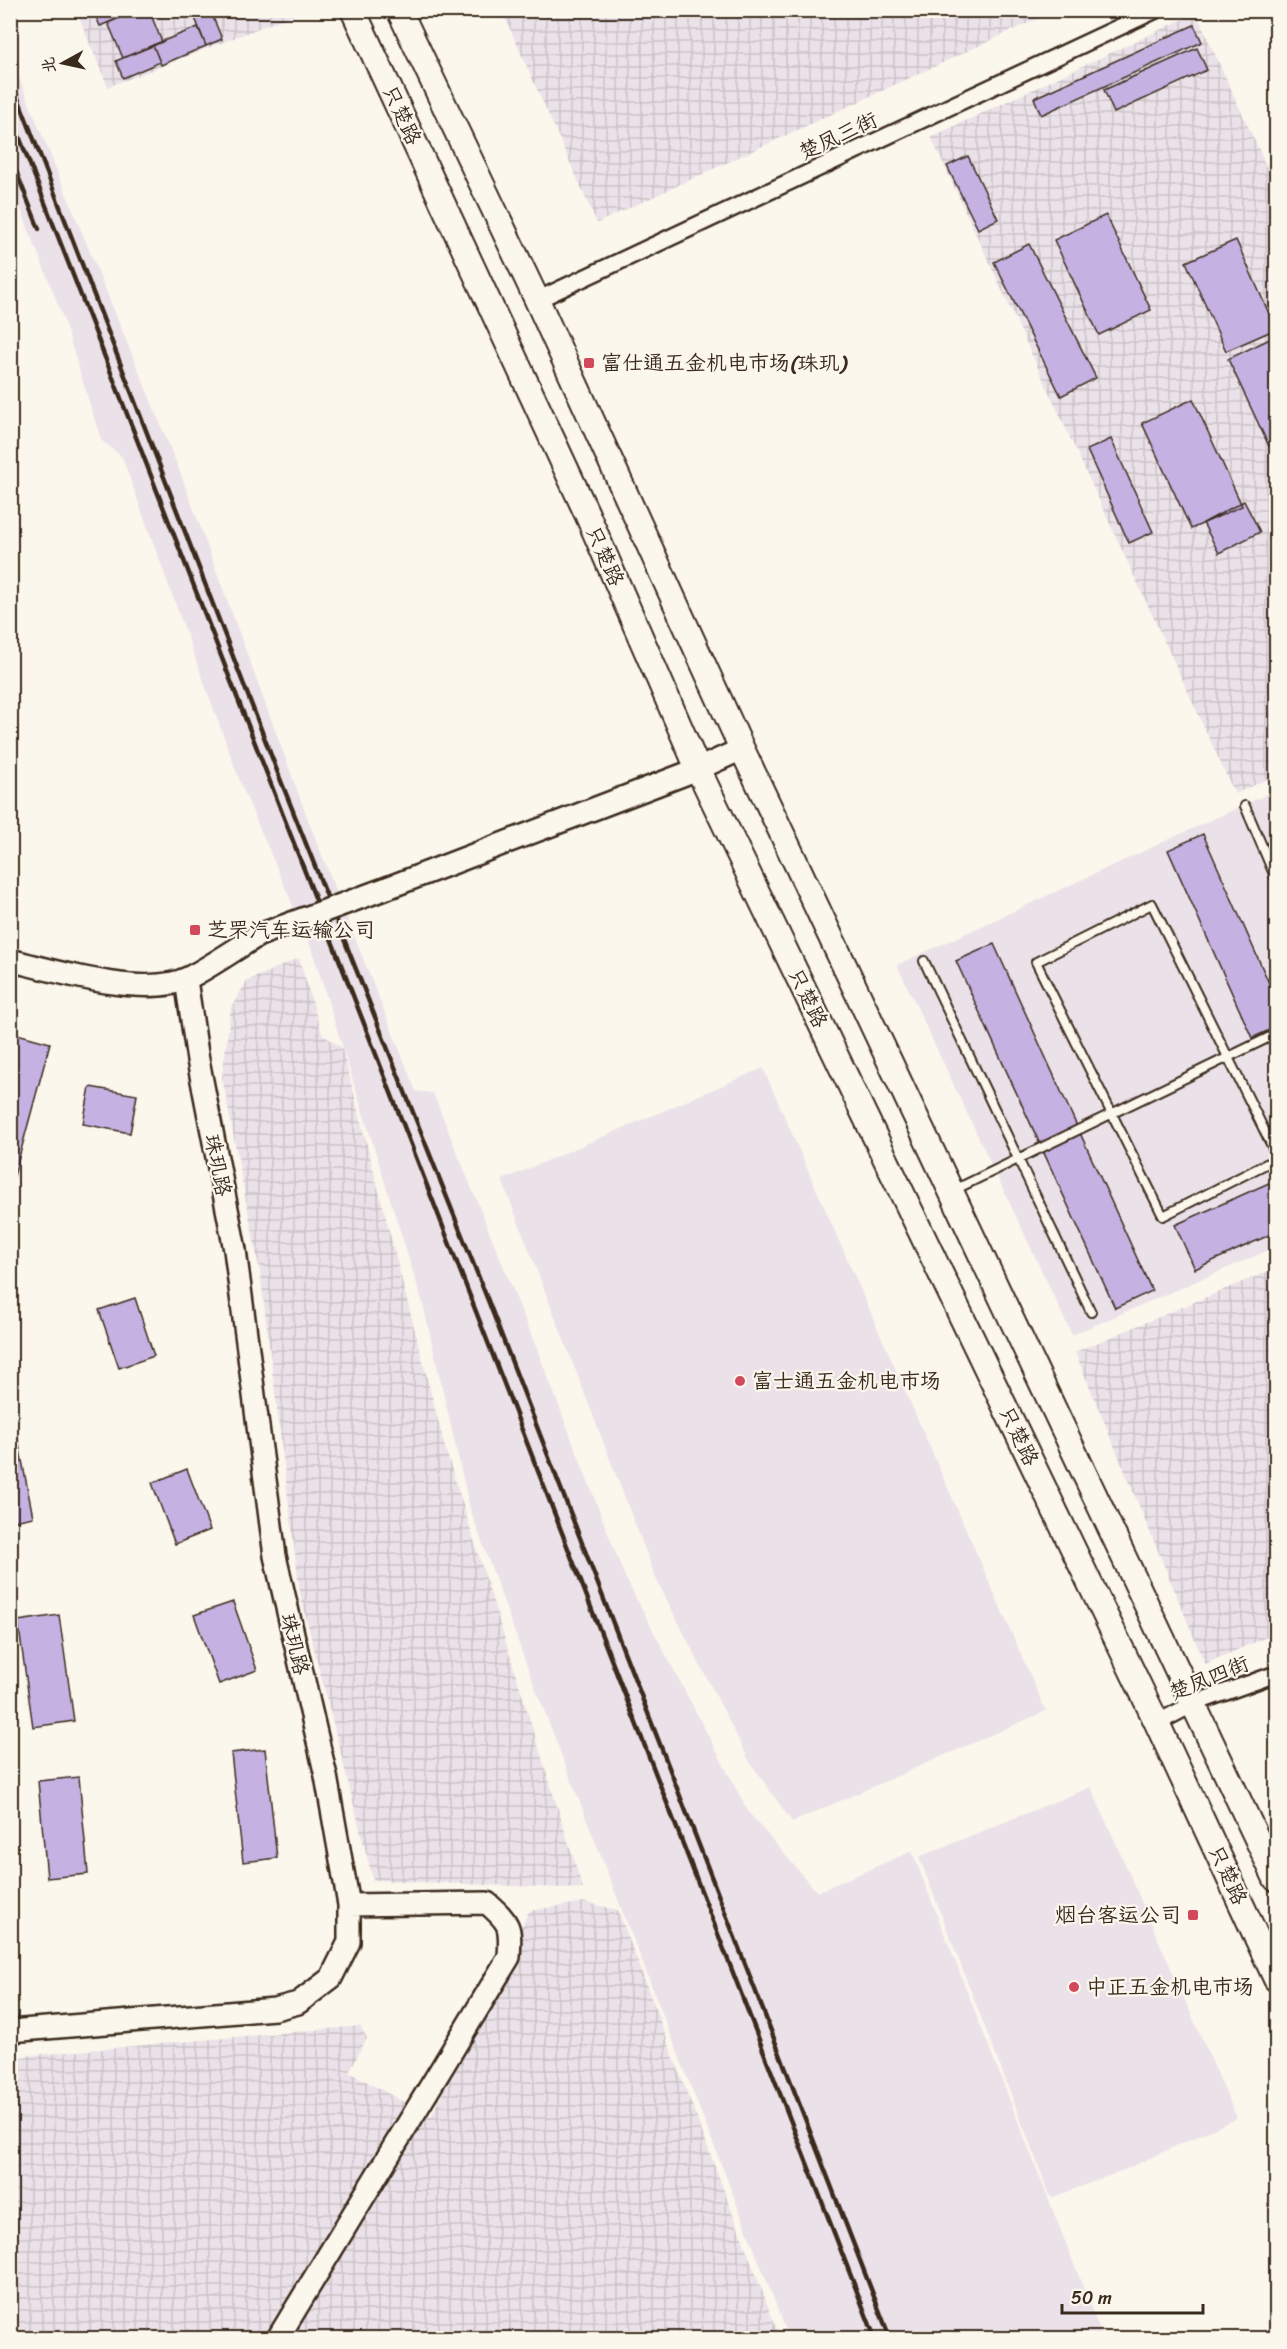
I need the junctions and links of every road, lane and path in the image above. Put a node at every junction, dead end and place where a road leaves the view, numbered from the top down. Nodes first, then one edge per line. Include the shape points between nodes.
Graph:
1 (353, 10) edge
2 (399, 10) edge
3 (1156, 10) edge
4 (537, 300) junction
5 (742, 749) junction
6 (698, 769) junction
7 (1245, 806) dead end
8 (1276, 879) edge
9 (10, 960) edge
10 (924, 961) dead end
11 (186, 980) junction
12 (1276, 1034) edge
13 (1228, 1057) junction
14 (1112, 1114) junction
15 (1276, 1154) edge
16 (1020, 1158) junction
17 (1276, 1159) edge
18 (952, 1191) junction
19 (1091, 1312) dead end
20 (1276, 1674) edge
21 (1196, 1703) junction
22 (1157, 1723) junction
23 (1276, 1879) edge
24 (349, 1905) junction
25 (1276, 1979) edge
26 (10, 2031) edge
27 (278, 2338) edge

1 - 6 main road, 只楚路 via 587,514
2 - 4 main road, 只楚路
3 - 4 street, 楚凤三街
4 - 5 main road, 只楚路
5 - 6 street
5 - 18 main road, 只楚路
6 - 11 street, bridge via 259,935
6 - 22 main road, 只楚路
7 - 8 lane
9 - 11 street via 129,984
10 - 16 lane
11 - 24 street, 珠玑路 via 235,1250 275,1556 326,1776
12 - 13 lane
13 - 14 lane
13 - 14 lane via 1152,904 1036,962
13 - 15 lane
14 - 16 lane
14 - 17 lane via 1163,1216
16 - 18 lane
16 - 19 lane
18 - 21 main road, 只楚路
20 - 21 street, 楚凤四街
21 - 22 street, 楚凤四街
21 - 23 main road, 只楚路
22 - 25 main road, 只楚路
24 - 26 street, 珠玑路 via 349,1942 342,1959 331,1978 298,2003 275,2009
24 - 27 street via 487,1903 506,1919 511,1935 510,1957

